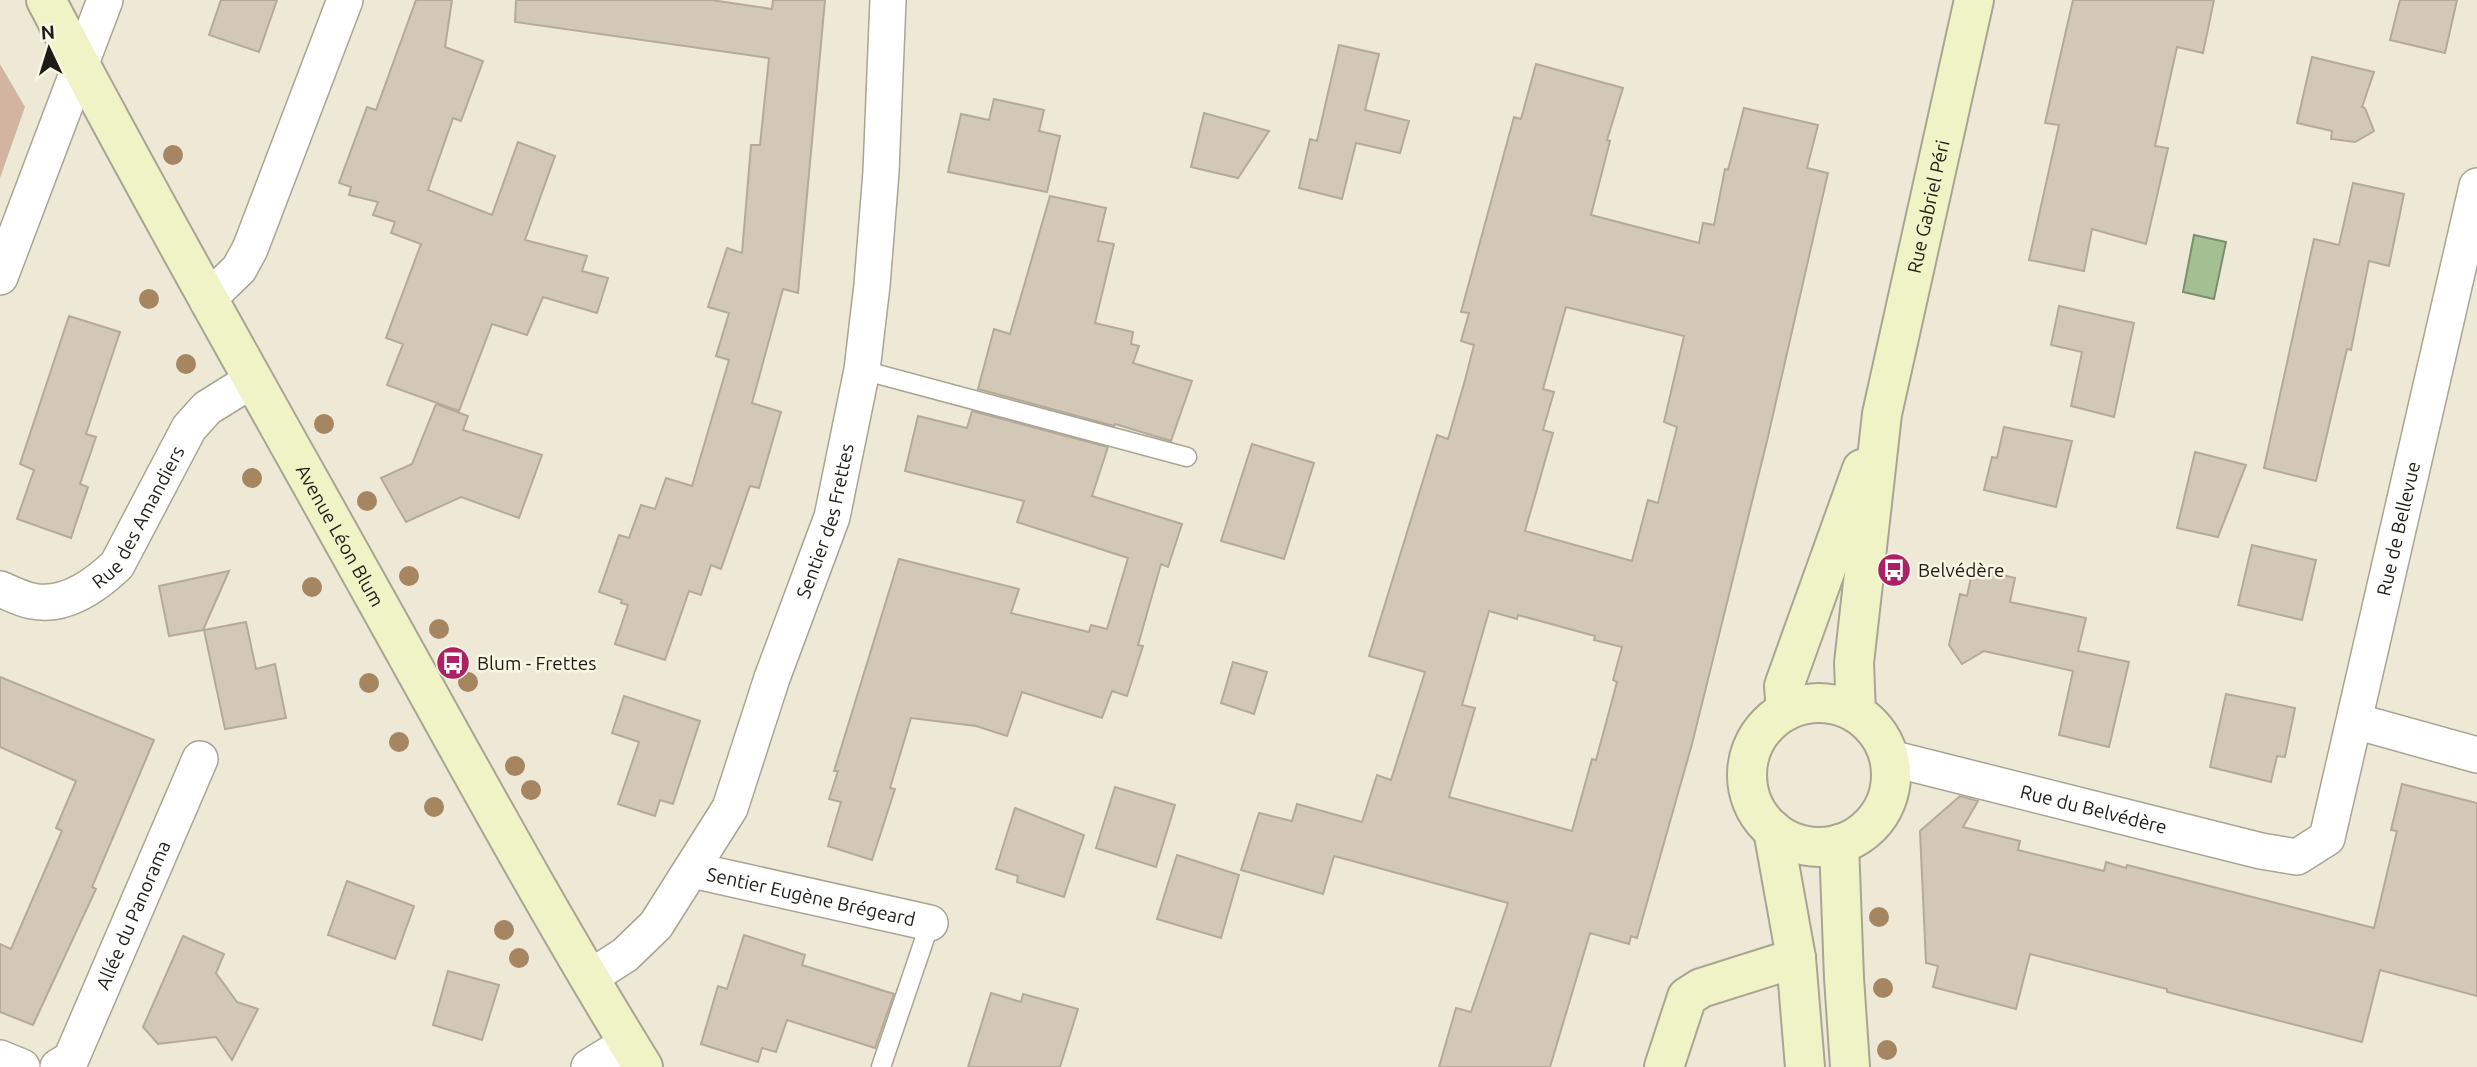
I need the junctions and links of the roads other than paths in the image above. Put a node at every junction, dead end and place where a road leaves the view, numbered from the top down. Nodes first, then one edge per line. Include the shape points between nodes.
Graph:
1 (46, 0) edge
2 (105, 0) edge
3 (345, 0) edge
4 (888, 0) edge
5 (1974, 0) edge
6 (79, 64) junction
7 (2477, 186) edge
8 (0, 277) edge
9 (207, 300) junction
10 (862, 370) junction
11 (252, 380) junction
12 (1882, 414) junction
13 (1187, 457) dead end
14 (0, 589) edge
15 (1786, 711) junction
16 (1856, 713) junction
17 (2355, 721) junction
18 (2477, 755) edge
19 (1890, 758) junction
20 (200, 759) dead end
21 (1773, 830) junction
22 (1839, 844) junction
23 (2297, 856) joint
24 (692, 870) junction
25 (930, 923) joint
26 (1796, 958) junction
27 (589, 978) junction
28 (635, 1055) edge
29 (0, 1058) edge
30 (22, 1067) edge
31 (58, 1067) edge
32 (589, 1067) edge
33 (881, 1067) edge
34 (1664, 1067) edge
35 (1805, 1067) edge
36 (1850, 1067) edge

1 - 6 main road, Avenue Léon Blum
2 - 6 street
3 - 9 street via 250,249 239,269
4 - 10 street, Sentier des Frettes via 881,172
5 - 12 main road, Rue Gabriel Péri
6 - 8 street
6 - 9 main road, Avenue Léon Blum
7 - 17 street, Rue de Bellevue
9 - 11 main road, Avenue Léon Blum
10 - 13 lane
10 - 24 street, Sentier des Frettes via 832,517 730,808
11 - 14 street, Rue des Amandiers via 207,408 189,428 117,565 98,582 57,600 33,601
11 - 27 main road, Avenue Léon Blum
12 - 15 main road, Rue Gabriel Péri via 1784,685
12 - 16 main road, Rue Gabriel Péri via 1854,663
15 - 16 main road via 1809,703 1830,703
15 - 21 main road via 1758,737 1748,760 1748,788 1756,811
16 - 19 main road via 1873,727
17 - 18 street
17 - 23 street, Rue de Bellevue via 2327,838
19 - 22 main road via 1891,778 1879,815 1861,834
19 - 23 street, Rue du Belvédère via 2261,851
20 - 31 street, Allée du Panorama via 71,1059
21 - 22 main road via 1794,843
21 - 26 main road
22 - 36 main road
24 - 25 street, Sentier Eugène Brégeard
24 - 27 street, Sentier des Frettes via 656,925 625,955
25 - 33 lane
26 - 34 main road via 1701,988 1687,997
26 - 35 main road
27 - 28 main road, Avenue Léon Blum
28 - 32 street
29 - 30 street

